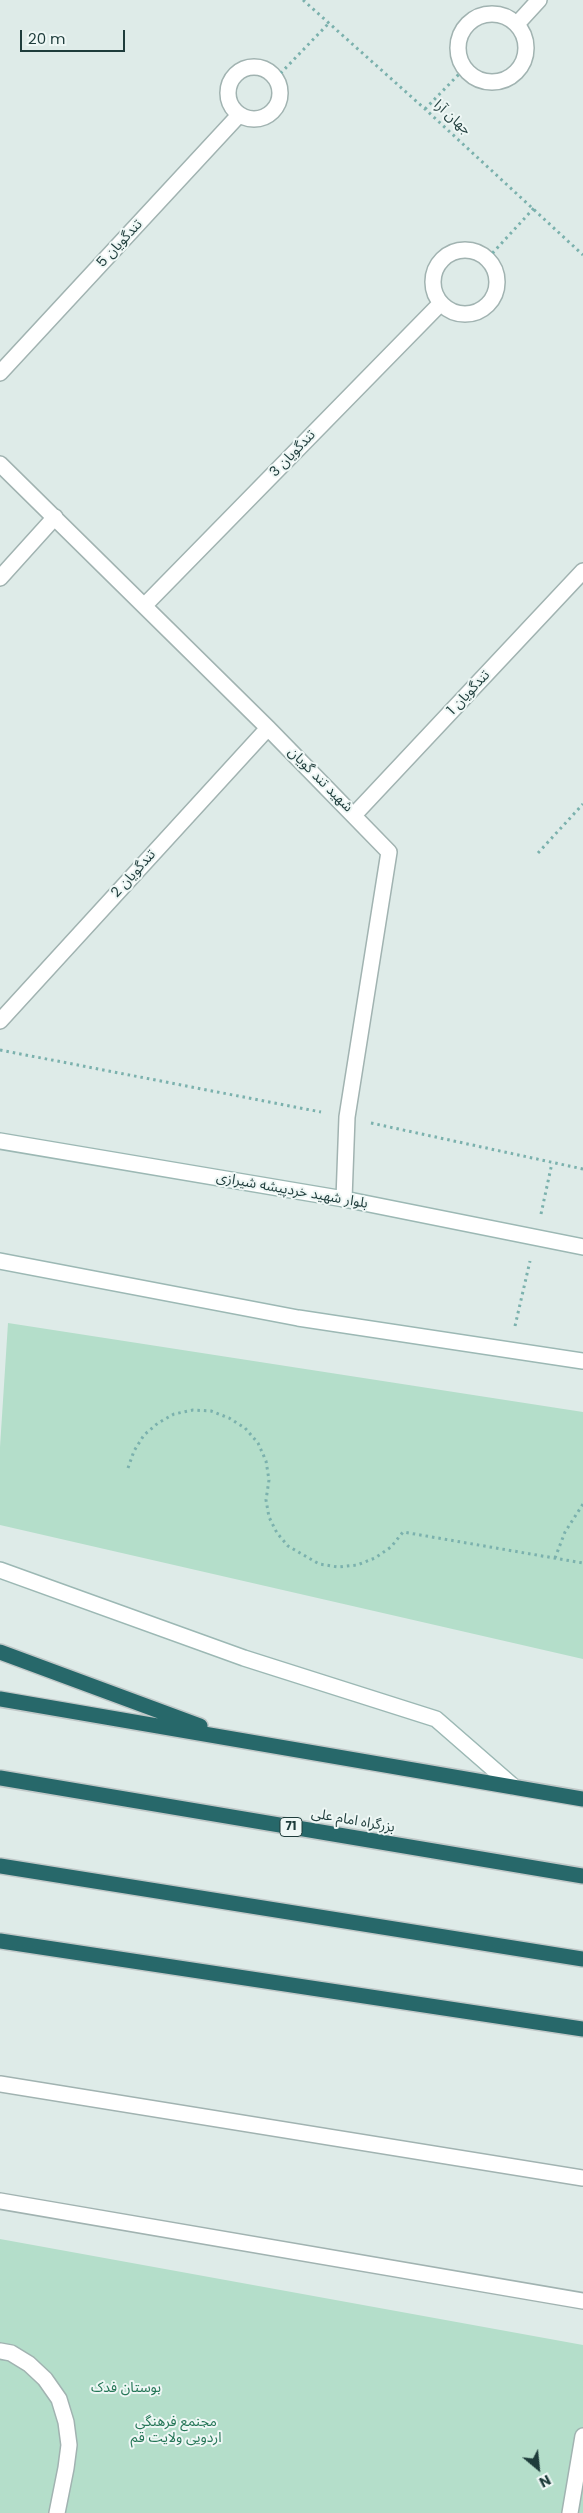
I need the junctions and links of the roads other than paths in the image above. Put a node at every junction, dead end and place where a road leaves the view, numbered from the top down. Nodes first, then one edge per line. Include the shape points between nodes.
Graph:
1 (539, 0) edge
2 (517, 24) junction
3 (239, 116) junction
4 (440, 304) junction
5 (0, 373) edge
6 (0, 464) edge
7 (54, 516) junction
8 (583, 571) edge
9 (0, 578) edge
10 (145, 605) junction
11 (268, 728) junction
12 (354, 815) junction
13 (0, 1021) edge
14 (0, 1141) edge
15 (344, 1199) junction
16 (583, 1247) edge
17 (0, 1261) edge
18 (583, 1360) edge
19 (0, 1570) edge
20 (0, 1652) edge
21 (0, 1699) edge
22 (235, 1739) junction
23 (0, 1778) edge
24 (514, 1787) junction
25 (583, 1799) edge
26 (0, 1866) edge
27 (583, 1876) edge
28 (0, 1941) edge
29 (583, 1959) edge
30 (583, 2029) edge
31 (0, 2084) edge
32 (583, 2178) edge
33 (0, 2201) edge
34 (583, 2301) edge
35 (0, 2351) edge
36 (583, 2436) edge
37 (57, 2513) edge
38 (570, 2513) edge

1 - 2 street
2 - 2 street via 527,44 526,55 515,74 494,83 483,82 464,69 458,48 465,26 485,14 508,17
3 - 3 street via 227,94 228,86 245,68 262,68 276,78 280,96 273,112 256,120
3 - 5 street, تندگویان 5
4 - 4 street via 432,283 438,262 456,250 468,249 488,258 494,266 497,287 487,306 468,314 448,310
4 - 10 street, تندگویان 3
6 - 7 street, شهید تند گویان
7 - 9 street
7 - 10 street, شهید تند گویان
8 - 12 street, تندگویان 1
10 - 11 street, شهید تند گویان
11 - 12 street, شهید تند گویان
11 - 13 street, تندگویان 2
12 - 15 street, شهید تند گویان via 389,852 347,1117
14 - 15 street, بلوار شهید خردپیشه شیرازی
15 - 16 street, بلوار شهید خردپیشه شیرازی
17 - 18 street via 298,1318
19 - 24 street via 244,1658 436,1719
20 - 22 highway
21 - 22 highway
22 - 24 highway
23 - 27 highway, بزرگراه امام علی / 71
24 - 25 highway
26 - 29 highway
28 - 30 highway
31 - 32 street
33 - 34 street
35 - 37 street via 11,2353 29,2364 59,2399 68,2445
36 - 38 street

